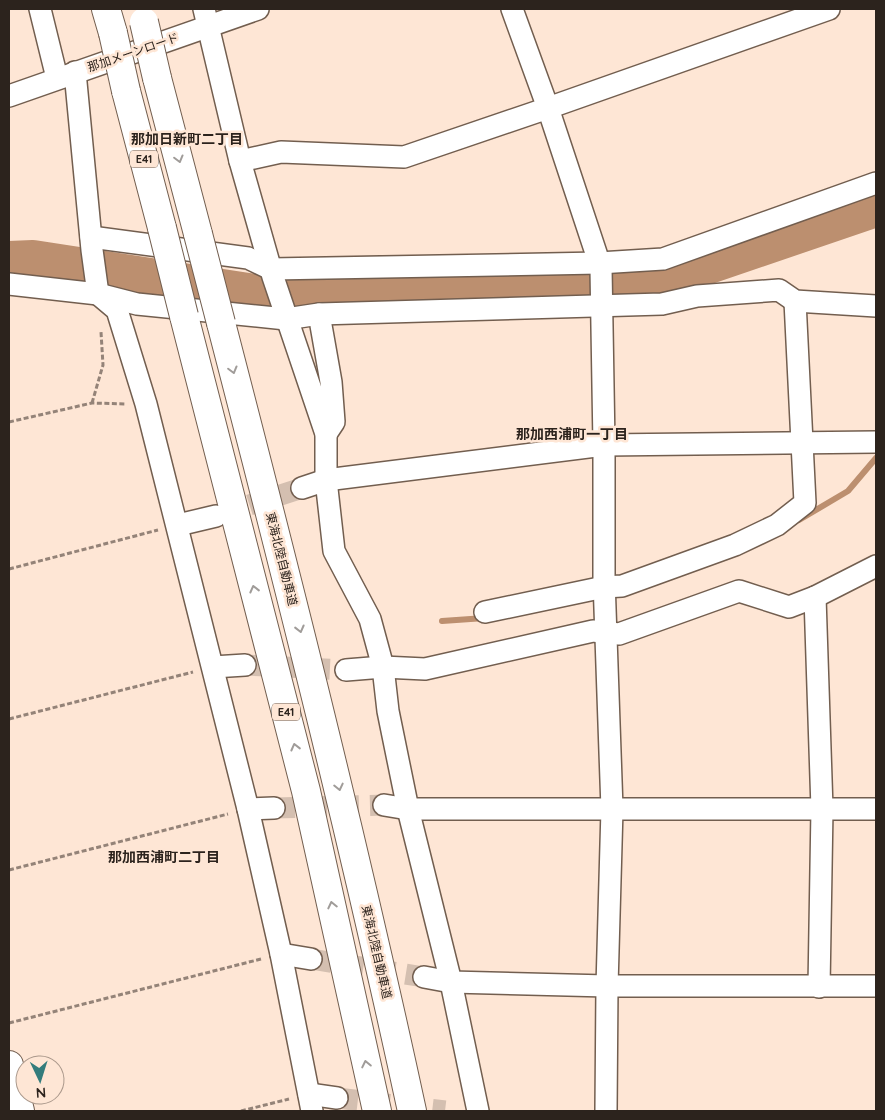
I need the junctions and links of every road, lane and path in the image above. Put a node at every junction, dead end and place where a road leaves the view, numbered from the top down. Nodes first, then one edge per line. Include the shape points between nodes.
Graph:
1 (40, 9) edge
2 (258, 9) edge
3 (512, 9) edge
4 (829, 9) edge
5 (142, 15) edge
6 (206, 17) edge
7 (109, 21) edge
8 (66, 75) junction
9 (9, 96) edge
10 (548, 108) junction
11 (240, 161) junction
12 (876, 183) edge
13 (91, 244) junction
14 (600, 266) junction
15 (272, 273) junction
16 (9, 284) edge
17 (98, 294) junction
18 (795, 301) junction
19 (601, 302) junction
20 (876, 306) edge
21 (285, 314) junction
22 (319, 314) junction
23 (100, 330) dead end
24 (92, 403) junction
25 (146, 404) junction
26 (9, 422) edge
27 (326, 434) junction
28 (876, 442) edge
29 (802, 443) junction
30 (604, 445) junction
31 (326, 480) junction
32 (302, 488) tunnel mouth
33 (216, 516) tunnel mouth
34 (178, 525) junction
35 (876, 566) edge
36 (9, 569) edge
37 (604, 588) junction
38 (815, 597) junction
39 (485, 612) dead end
40 (605, 632) junction
41 (245, 665) tunnel mouth
42 (213, 667) junction
43 (383, 667) junction
44 (346, 670) tunnel mouth
45 (9, 720) edge
46 (384, 805) tunnel mouth
47 (274, 808) tunnel mouth
48 (248, 809) junction
49 (408, 809) junction
50 (612, 809) junction
51 (822, 809) junction
52 (876, 809) edge
53 (9, 870) edge
54 (281, 954) junction
55 (312, 959) tunnel mouth
56 (424, 976) tunnel mouth
57 (451, 982) junction
58 (607, 986) junction
59 (876, 986) edge
60 (819, 987) junction
61 (9, 1023) edge
62 (9, 1066) edge
63 (337, 1098) tunnel mouth
64 (311, 1103) edge
65 (20, 1111) edge
66 (241, 1111) edge
67 (377, 1111) edge
68 (412, 1111) edge
69 (478, 1111) edge
70 (606, 1111) edge

1 - 8 street
2 - 6 street, 那加メーンロード
3 - 10 street
4 - 10 street
5 -> 68 main road, 東海北陸自動車道 / E41, bridge via 339,785
6 - 8 street, 那加メーンロード
6 - 11 street
67 -> 7 main road, E41, bridge via 306,791
8 - 9 street, 那加メーンロード
8 - 13 street
10 - 11 street via 404,157 281,152
10 - 14 street
11 - 15 street
12 - 14 street via 663,259
13 - 15 street via 248,258
13 - 17 street
14 - 15 street
14 - 19 street
15 - 21 street
16 - 17 street
17 - 21 street via 137,304
17 - 25 street via 117,310
18 - 19 street via 779,290 698,296 662,304
18 - 20 street
18 - 29 street
19 - 22 street
19 - 30 street
21 - 22 street
21 - 27 street
22 - 27 street via 332,382 334,422
23 - 24 path via 103,365
24 - 25 path
24 - 26 path
25 - 34 street
27 - 31 street
28 - 29 street
29 - 30 street
29 - 37 street via 805,503 777,525 735,545 622,586
30 - 31 street
30 - 37 street
31 - 32 street
31 - 43 street via 334,552 370,619
33 - 34 street
34 - 36 path
34 - 42 street
35 - 38 street
37 - 39 street
37 - 40 street
38 - 40 street via 789,608 739,591 619,634
38 - 51 street
40 - 43 street via 593,631 425,669
40 - 50 street
41 - 42 street
42 - 45 path
42 - 48 street
43 - 44 street
43 - 49 street via 388,711
46 - 49 street
47 - 48 street
48 - 53 path
48 - 54 street
49 - 50 street
49 - 57 street
50 - 51 street
50 - 58 street
51 - 52 street
51 - 60 street
54 - 55 street
54 - 61 path
54 - 64 street
56 - 57 street
57 - 58 street
57 - 69 street
58 - 60 street
58 - 70 street
59 - 60 street
62 - 65 main road
63 - 64 street
64 - 66 path

